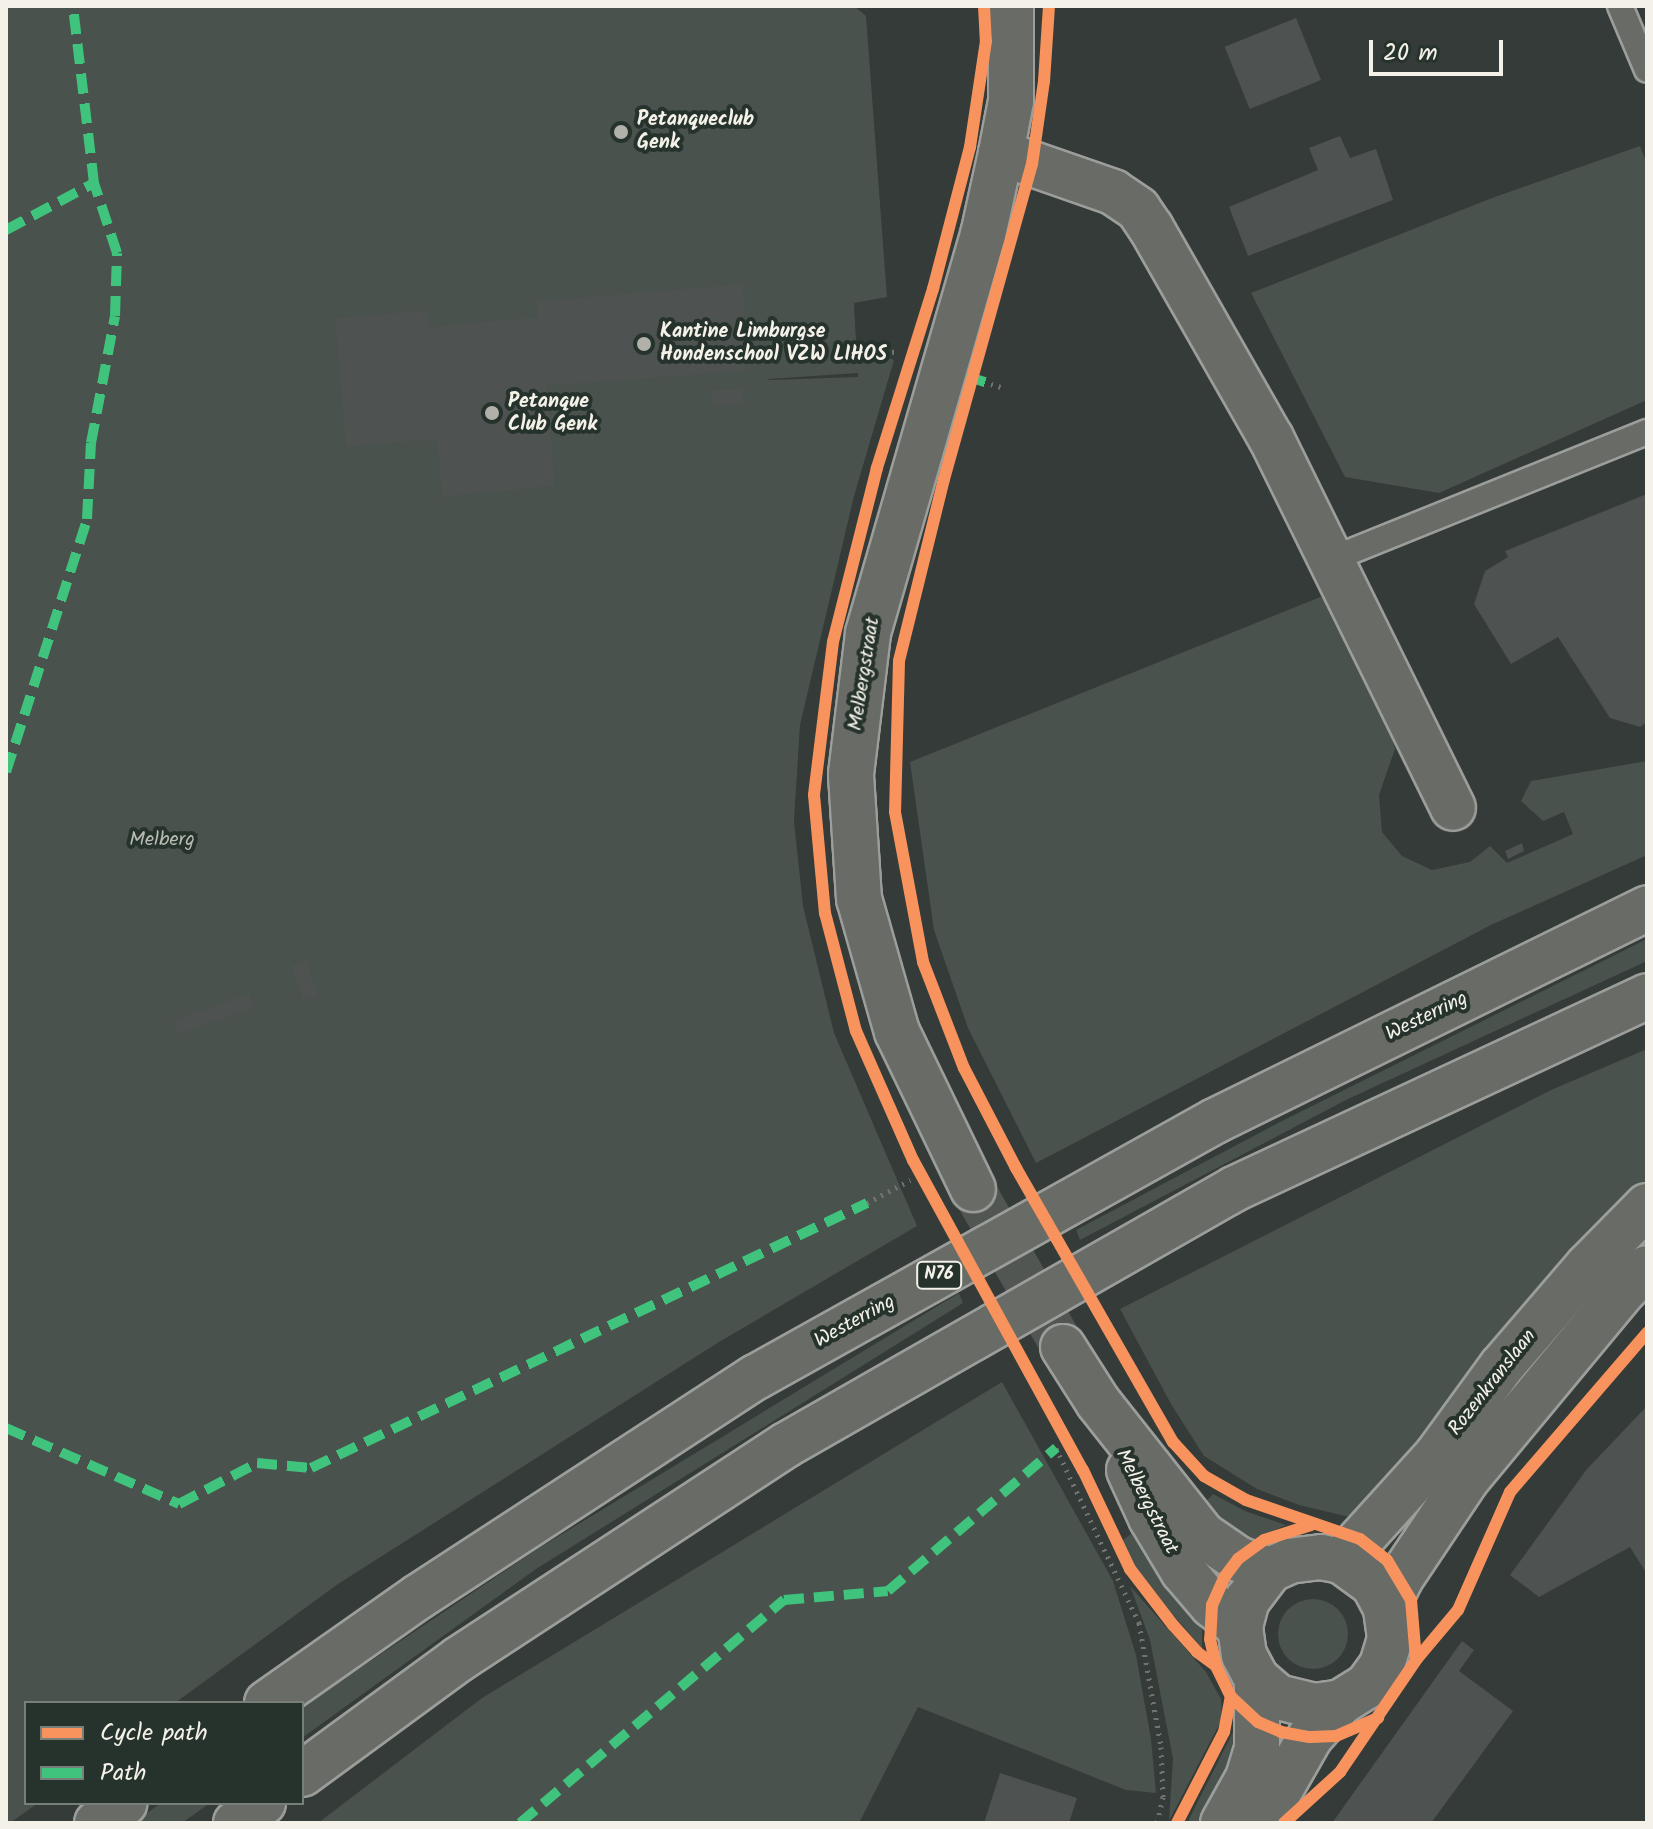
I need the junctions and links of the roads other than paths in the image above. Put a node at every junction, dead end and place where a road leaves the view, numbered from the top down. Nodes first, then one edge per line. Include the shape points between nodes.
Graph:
1 (1011, 6) edge
2 (1620, 6) edge
3 (1647, 70) edge
4 (1001, 153) junction
5 (1647, 432) edge
6 (1330, 560) junction
7 (1453, 808) dead end
8 (1647, 908) edge
9 (1647, 996) edge
10 (973, 1189) tunnel mouth
11 (1647, 1206) edge
12 (1647, 1268) edge
13 (1063, 1347) tunnel mouth
14 (1098, 1402) junction
15 (1341, 1561) junction
16 (1270, 1570) junction
17 (1386, 1608) junction
18 (1240, 1627) junction
19 (1257, 1679) junction
20 (270, 1701) edge
21 (1341, 1702) junction
22 (304, 1773) edge
23 (122, 1805) edge
24 (260, 1805) edge
25 (97, 1823) edge
26 (236, 1823) edge
27 (1223, 1823) edge
28 (1261, 1823) edge

1 - 4 main road, Melbergstraat via 1011,101
2 - 3 lane
4 - 6 main road via 1113,192 1138,209 1271,438
4 - 10 main road, Melbergstraat via 983,235 868,633 851,774 859,899 897,1032
5 - 6 lane
6 - 7 main road
8 - 20 main road, Westerring / N76 via 1215,1121 756,1377 418,1597
9 - 22 main road via 1234,1189 786,1445 459,1659
11 - 15 main road, Rozenkranslaan via 1588,1266 1501,1367 1437,1455
12 - 17 main road, Rozenkranslaan via 1467,1479
13 - 14 main road, Melbergstraat
14 - 16 main road, Melbergstraat via 1203,1535 1238,1559
14 - 18 main road, Melbergstraat via 1151,1518 1183,1571
15 - 16 main road via 1321,1557
15 - 17 main road via 1373,1584
16 - 18 main road via 1247,1600
17 - 21 main road, Rozenkranslaan via 1390,1638 1382,1665 1367,1686
18 - 19 main road via 1244,1655
19 - 21 main road via 1278,1697 1314,1706
19 - 27 main road via 1257,1748 1248,1778
21 - 28 main road, Rozenkranslaan via 1310,1737
23 - 25 main road
24 - 26 main road

